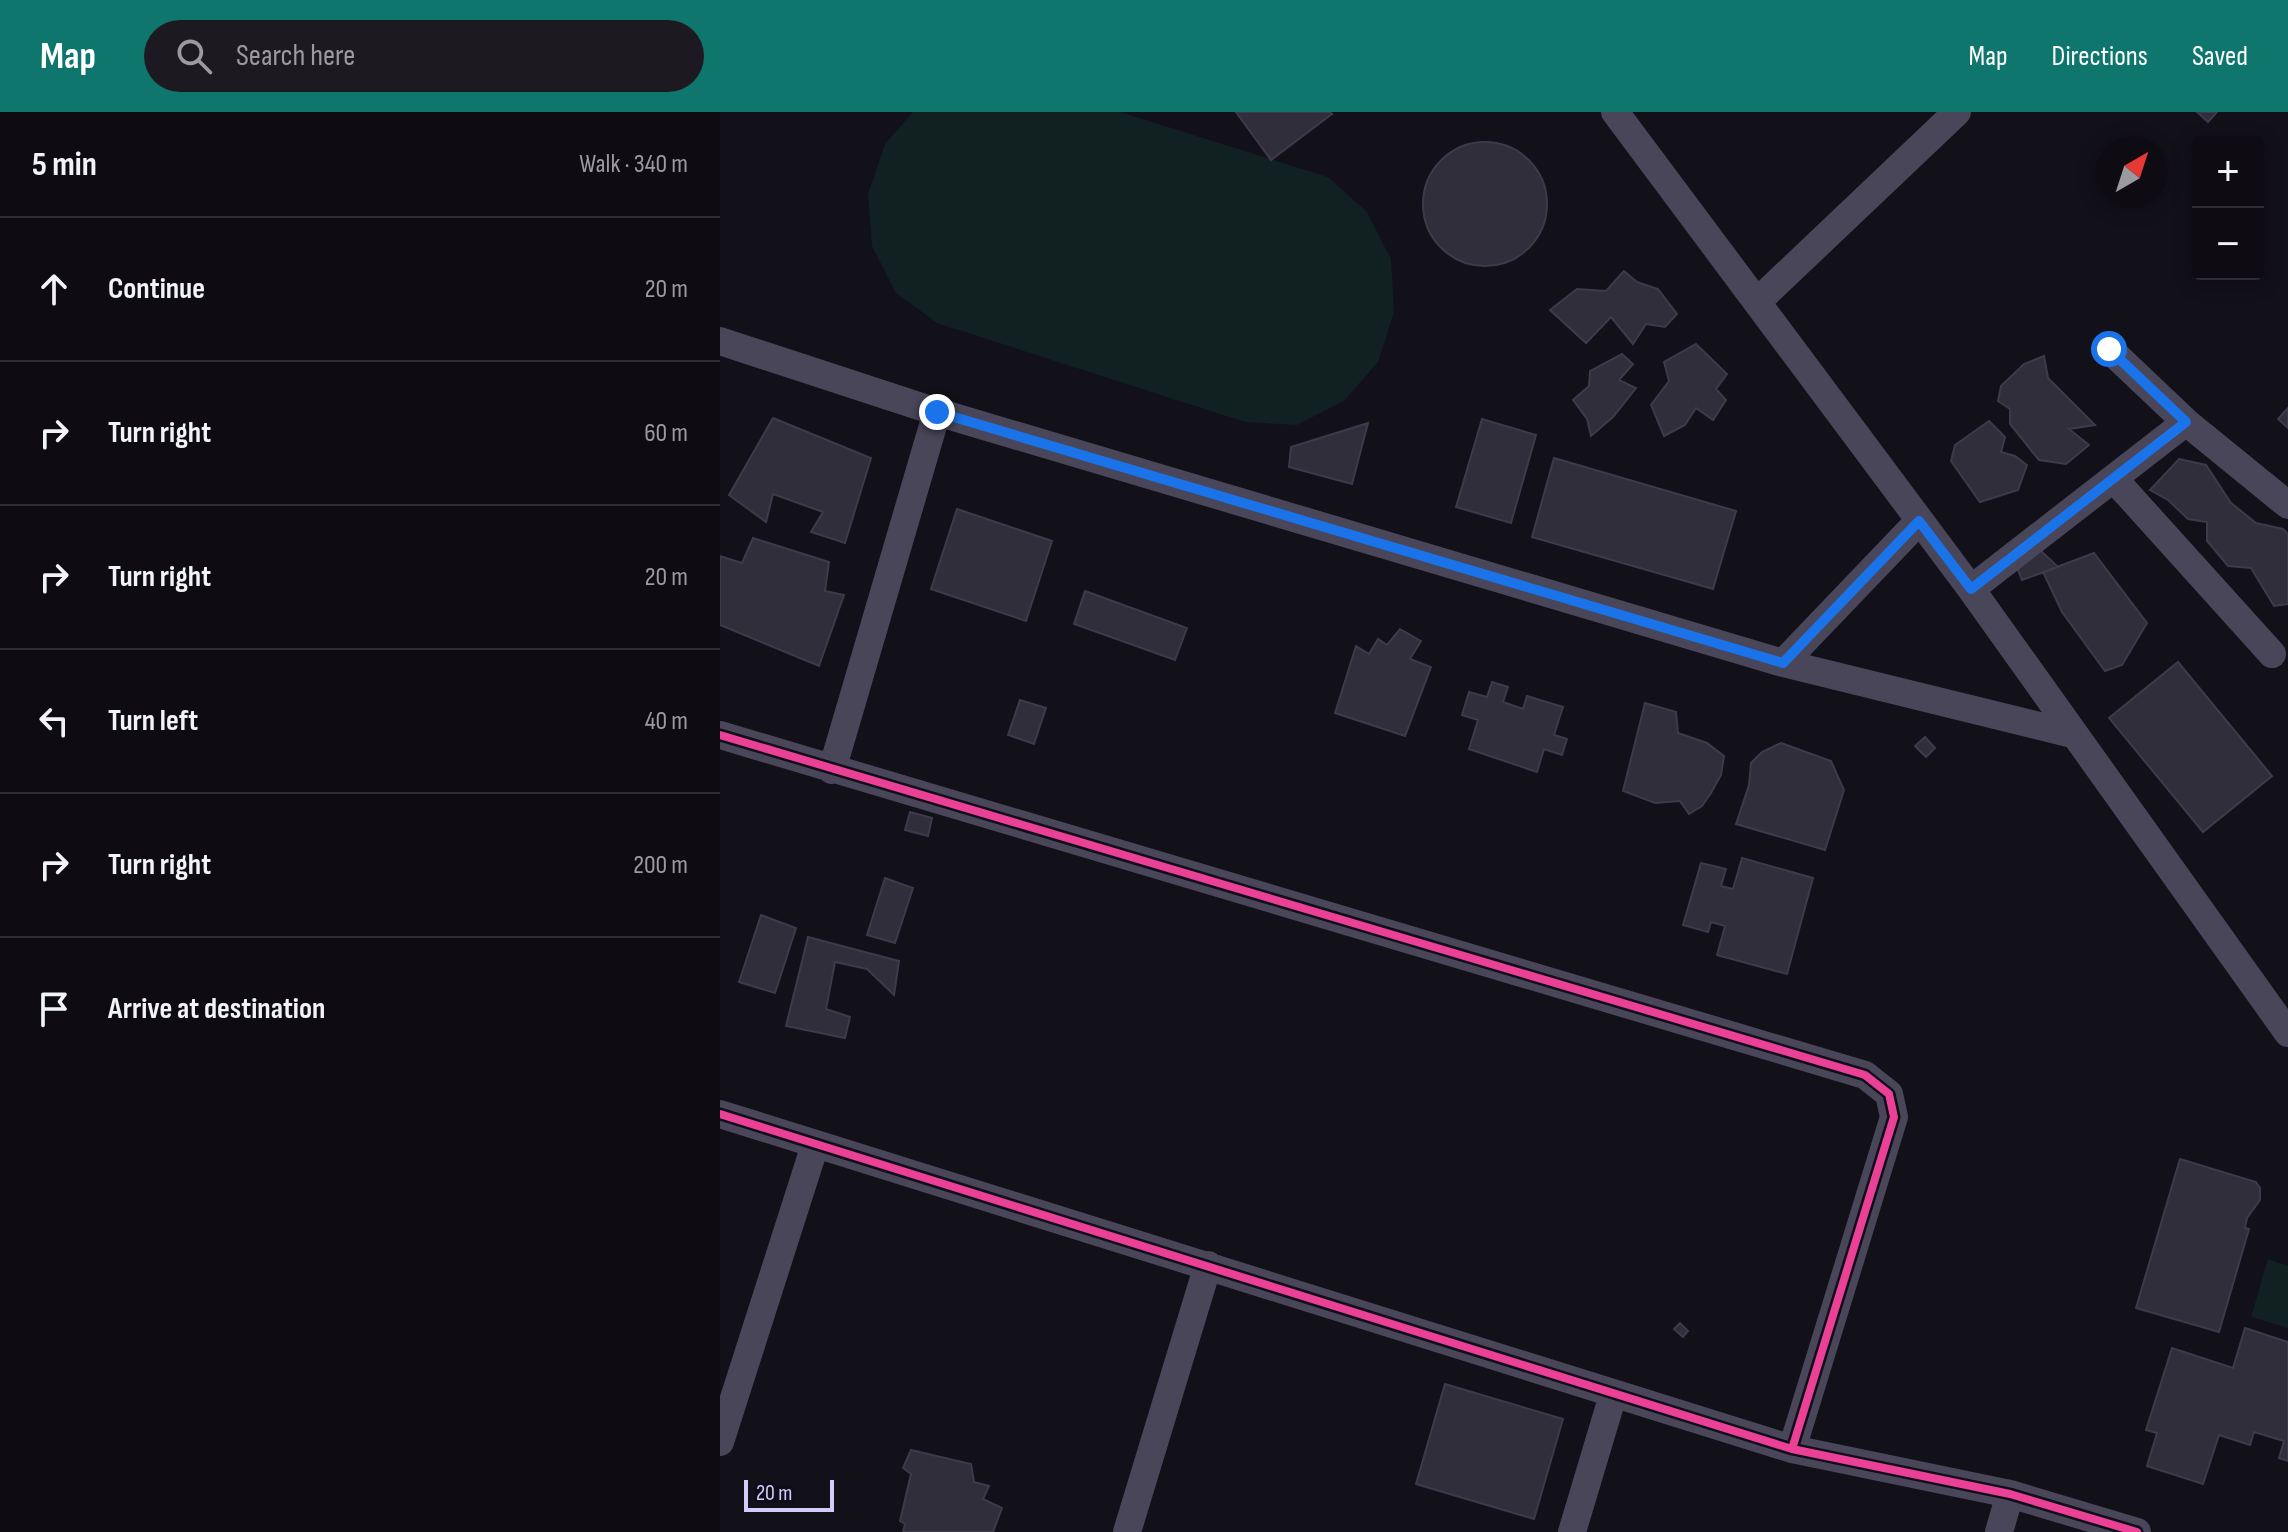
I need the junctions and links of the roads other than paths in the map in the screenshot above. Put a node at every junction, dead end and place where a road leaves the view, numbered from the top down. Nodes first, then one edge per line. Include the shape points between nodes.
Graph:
1 (1615, 112) edge
2 (1957, 112) edge
3 (1757, 302) junction
4 (720, 341) edge
5 (2109, 349) dead end
6 (937, 412) junction
7 (2186, 422) junction
8 (2114, 479) junction
9 (2288, 505) edge
10 (1919, 521) junction
11 (1971, 589) junction
12 (2283, 653) edge
13 (1783, 663) junction
14 (2072, 734) junction
15 (720, 735) edge
16 (832, 770) junction
17 (2288, 1033) edge
18 (720, 1114) edge
19 (815, 1145) junction
20 (1208, 1265) junction
21 (1613, 1395) junction
22 (720, 1442) edge
23 (1792, 1449) junction
24 (2010, 1494) junction
25 (1127, 1532) edge
26 (1572, 1532) edge
27 (1999, 1532) edge
28 (2137, 1532) edge

1 - 3 street
2 - 3 street
3 - 10 street
4 - 6 street
5 - 7 street
6 - 13 street
6 - 16 street
7 - 8 street
7 - 9 street
8 - 11 street
8 - 12 street
10 - 11 street
10 - 13 street
11 - 14 street
13 - 14 street
14 - 17 street
15 - 16 street
16 - 23 street via 1865,1075 1889,1094 1894,1117
18 - 19 street
19 - 20 street
19 - 22 street
20 - 21 street
20 - 25 street
21 - 23 street
21 - 26 street
23 - 24 street
24 - 27 street
24 - 28 street

